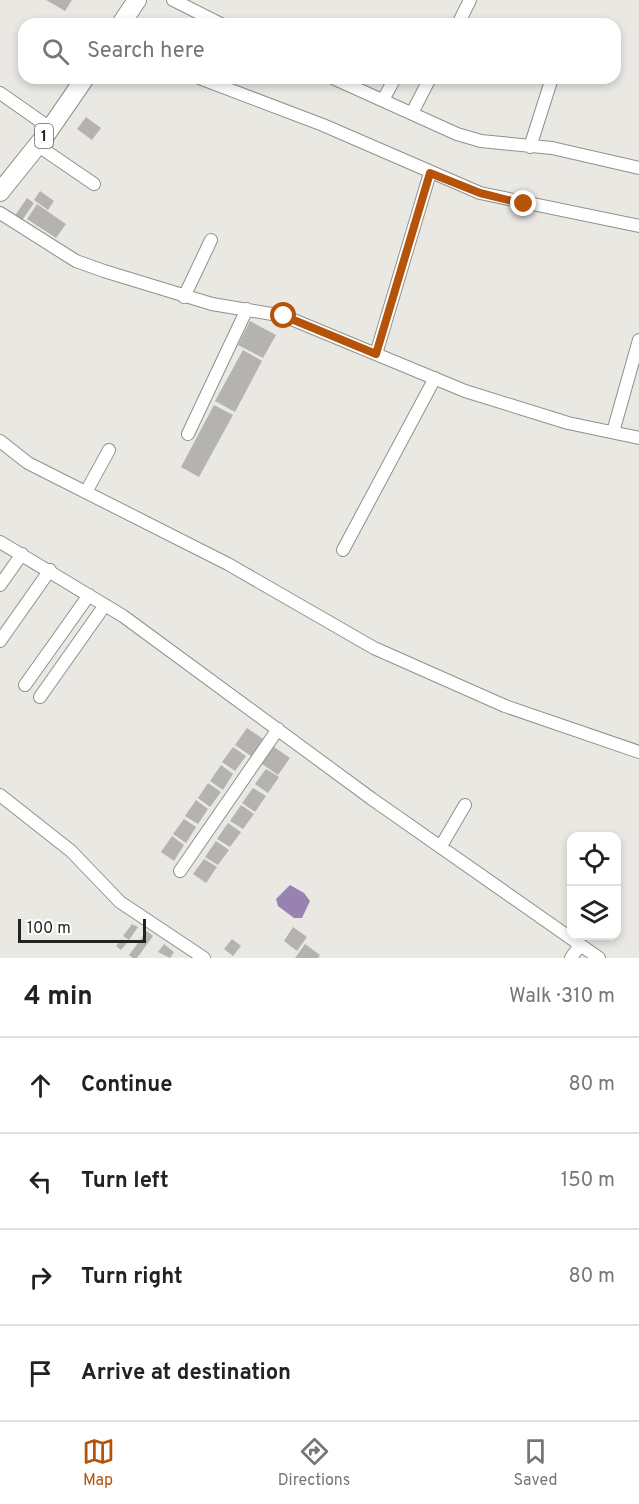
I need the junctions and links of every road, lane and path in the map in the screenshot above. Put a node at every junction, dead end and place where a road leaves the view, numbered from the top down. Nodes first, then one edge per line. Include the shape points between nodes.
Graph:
1 (137, 0) edge
2 (173, 0) edge
3 (470, 0) edge
4 (125, 18) edge
5 (209, 18) edge
6 (461, 18) edge
7 (80, 84) edge
8 (215, 84) edge
9 (347, 84) edge
10 (392, 84) edge
11 (427, 84) edge
12 (550, 84) edge
13 (0, 93) edge
14 (383, 100) junction
15 (412, 113) junction
16 (50, 128) junction
17 (37, 145) junction
18 (530, 147) junction
19 (639, 168) edge
20 (430, 173) junction
21 (94, 184) dead end
22 (0, 192) edge
23 (0, 213) edge
24 (639, 226) edge
25 (211, 240) dead end
26 (184, 297) junction
27 (247, 309) junction
28 (639, 340) edge
29 (376, 354) junction
30 (435, 378) junction
31 (614, 432) junction
32 (188, 434) dead end
33 (639, 438) edge
34 (0, 441) edge
35 (109, 450) dead end
36 (86, 492) junction
37 (0, 542) edge
38 (343, 550) dead end
39 (22, 554) junction
40 (50, 570) junction
41 (0, 585) edge
42 (89, 594) junction
43 (105, 605) junction
44 (0, 641) edge
45 (25, 685) dead end
46 (40, 697) dead end
47 (278, 729) junction
48 (639, 752) edge
49 (0, 795) edge
50 (465, 805) dead end
51 (441, 846) junction
52 (180, 871) dead end
53 (580, 945) junction
54 (204, 958) edge
55 (571, 958) edge
56 (599, 958) edge

1 - 4 highway
2 - 5 street
3 - 6 street
7 - 16 highway, 1
8 - 20 street via 323,125
9 - 14 street
10 - 14 street
11 - 15 street
12 - 18 street
13 - 16 street
14 - 15 street
15 - 18 street via 480,141
16 - 17 highway, 1
17 - 21 street
17 - 22 highway, 1
18 - 19 street via 552,148
20 - 24 street via 480,193
20 - 29 street
23 - 26 street via 76,261
25 - 26 street
26 - 27 street
27 - 29 street via 284,316
27 - 32 street
28 - 31 street
29 - 30 street
30 - 31 street via 568,423
30 - 38 street
31 - 33 street
34 - 36 street via 28,463
35 - 36 street
36 - 48 street via 228,564 374,648 505,706
37 - 39 street
39 - 40 street
39 - 41 street
40 - 42 street
40 - 44 street
42 - 43 street
42 - 45 street
43 - 46 street
43 - 47 street
47 - 51 street
47 - 52 street
49 - 54 street via 62,843 120,902
50 - 51 street
51 - 53 street
53 - 55 street
53 - 56 street

